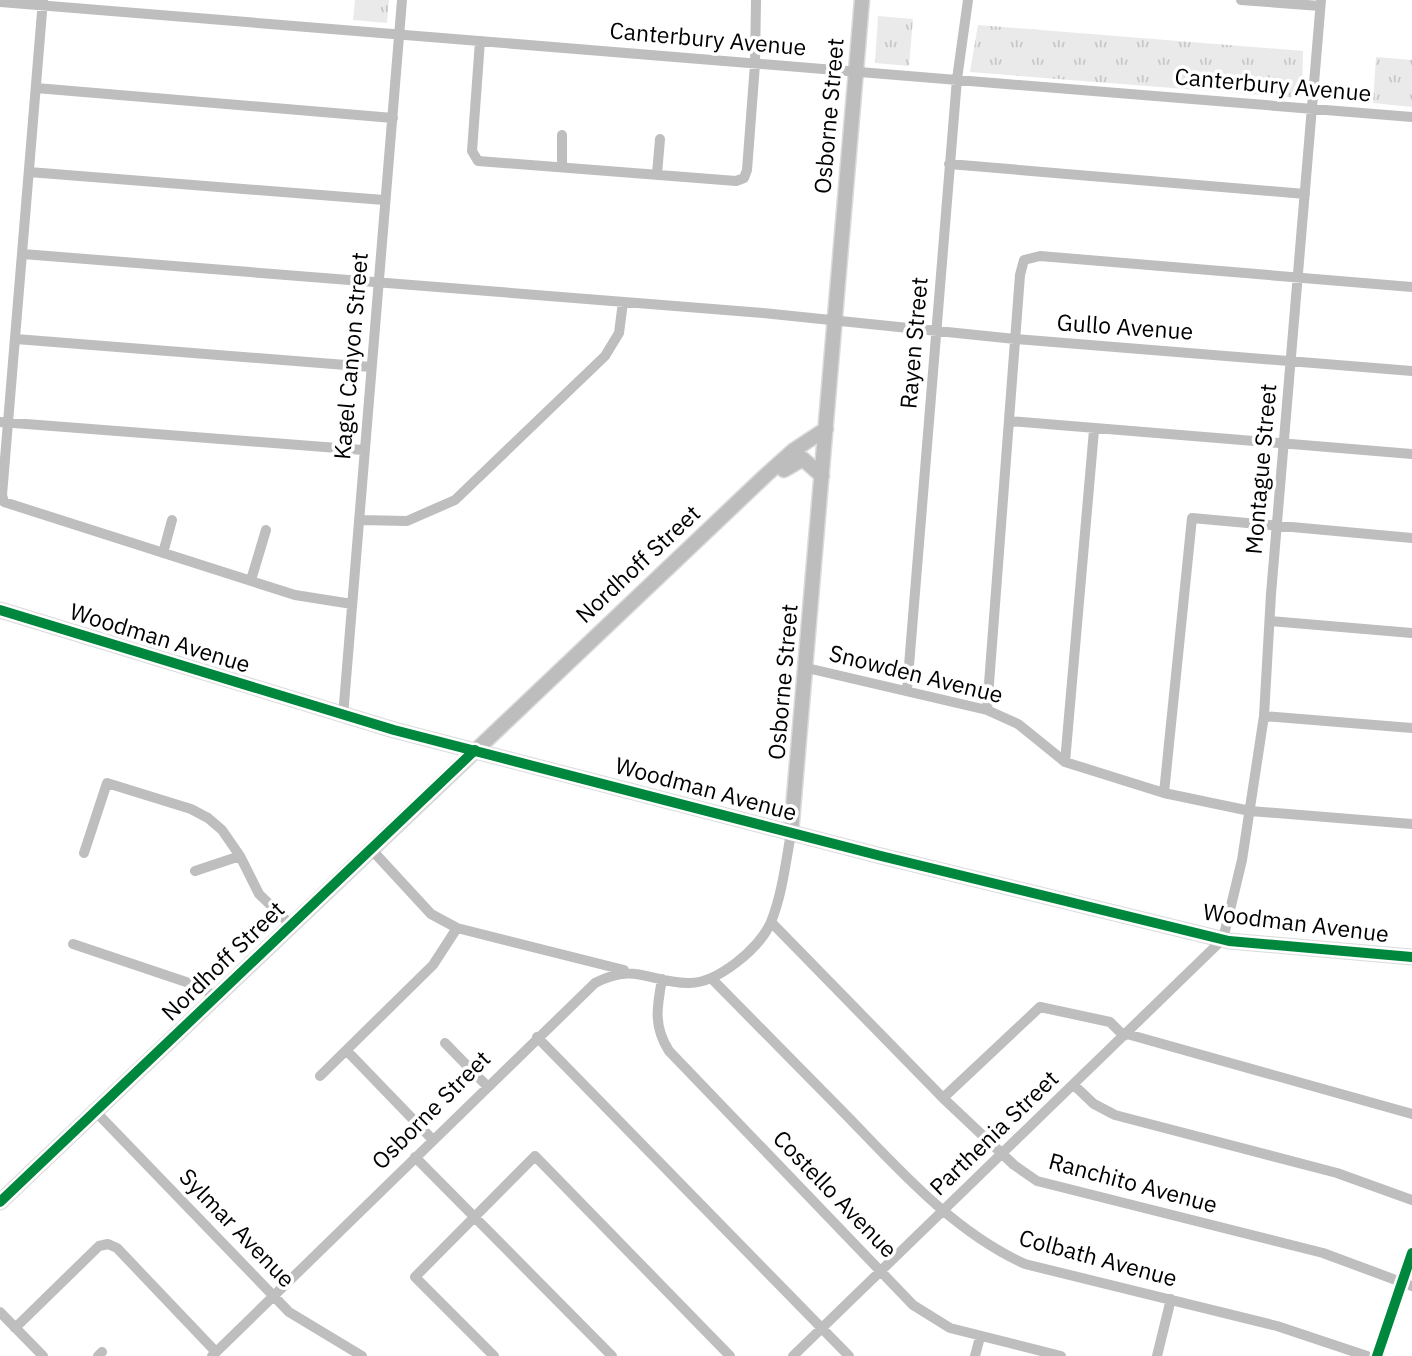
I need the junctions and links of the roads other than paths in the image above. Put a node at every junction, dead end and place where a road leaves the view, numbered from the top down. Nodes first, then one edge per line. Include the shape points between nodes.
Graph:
1 (402, 0) edge
2 (756, 0) edge
3 (862, 0) edge
4 (968, 0) edge
5 (1241, 0) edge
6 (0, 2) edge
7 (43, 3) edge
8 (1321, 3) edge
9 (399, 34) junction
10 (480, 41) junction
11 (755, 64) junction
12 (855, 71) junction
13 (957, 79) junction
14 (36, 89) junction
15 (1311, 109) junction
16 (1412, 117) edge
17 (393, 118) junction
18 (562, 135) dead end
19 (660, 139) dead end
20 (949, 164) junction
21 (562, 166) junction
22 (29, 172) junction
23 (657, 174) junction
24 (1305, 194) junction
25 (384, 200) junction
26 (23, 254) junction
27 (1298, 277) junction
28 (378, 283) junction
29 (1412, 287) edge
30 (623, 302) junction
31 (835, 320) junction
32 (936, 332) junction
33 (16, 339) junction
34 (1015, 340) junction
35 (1290, 361) junction
36 (370, 367) junction
37 (1412, 371) edge
38 (1010, 421) junction
39 (4, 422) edge
40 (826, 429) junction
41 (1094, 429) junction
42 (1283, 443) junction
43 (363, 450) junction
44 (1412, 454) edge
45 (766, 475) junction
46 (821, 476) junction
47 (172, 520) dead end
48 (359, 520) junction
49 (1277, 526) junction
50 (266, 530) dead end
51 (1412, 538) edge
52 (163, 554) junction
53 (251, 580) junction
54 (352, 604) junction
55 (0, 610) edge
56 (1270, 621) junction
57 (1412, 633) edge
58 (807, 668) junction
59 (907, 690) junction
60 (987, 710) junction
61 (343, 716) junction
62 (1265, 716) junction
63 (1412, 728) edge
64 (475, 750) junction
65 (1065, 762) junction
66 (1164, 793) junction
67 (1250, 811) junction
68 (1412, 824) edge
69 (791, 833) junction
70 (372, 849) junction
71 (85, 853) dead end
72 (240, 856) junction
73 (195, 870) dead end
74 (771, 922) junction
75 (291, 925) junction
76 (457, 928) junction
77 (1223, 939) junction
78 (73, 944) dead end
79 (1412, 957) edge
80 (631, 971) junction
81 (662, 979) junction
82 (712, 979) junction
83 (215, 998) junction
84 (1126, 1035) junction
85 (537, 1037) junction
86 (445, 1043) dead end
87 (347, 1051) junction
88 (320, 1076) dead end
89 (1074, 1085) junction
90 (487, 1086) junction
91 (943, 1098) junction
92 (96, 1112) junction
93 (1412, 1114) edge
94 (432, 1139) junction
95 (1003, 1155) junction
96 (415, 1157) junction
97 (1412, 1200) edge
98 (0, 1202) edge
99 (944, 1209) junction
100 (475, 1216) junction
101 (1412, 1253) edge
102 (880, 1271) junction
103 (1407, 1284) edge
104 (273, 1296) junction
105 (1171, 1299) junction
106 (0, 1312) edge
107 (15, 1328) junction
108 (822, 1328) junction
109 (980, 1337) junction
110 (214, 1354) edge
111 (43, 1356) edge
112 (362, 1356) edge
113 (494, 1356) edge
114 (611, 1356) edge
115 (730, 1356) edge
116 (793, 1356) edge
117 (849, 1356) edge
118 (975, 1356) edge
119 (1061, 1356) edge
120 (1157, 1356) edge
121 (1367, 1356) edge
122 (1377, 1356) edge

1 - 9 street, Kagel Canyon Street
2 - 11 street
3 - 12 main road, Osborne Street
4 - 13 street, Rayen Street
5 - 8 street
6 - 7 street, Canterbury Avenue
7 - 9 street, Canterbury Avenue
7 - 14 street
8 - 15 street, Montague Street
9 - 10 street, Canterbury Avenue
9 - 17 street, Kagel Canyon Street
10 - 11 street, Canterbury Avenue
10 - 21 street via 472,151 478,161
11 - 12 street, Canterbury Avenue
11 - 23 street via 744,178
12 - 13 street, Canterbury Avenue
12 - 31 main road, Osborne Street
13 - 15 street, Canterbury Avenue
13 - 20 street, Rayen Street
14 - 17 street
14 - 22 street
15 - 16 street, Canterbury Avenue
15 - 24 street, Montague Street
17 - 25 street, Kagel Canyon Street
18 - 21 street
19 - 23 street
20 - 24 street
20 - 32 street, Rayen Street
21 - 23 street
22 - 25 street
22 - 26 street
24 - 27 street, Montague Street
25 - 28 street, Kagel Canyon Street
26 - 28 street
26 - 33 street
27 - 29 street
27 - 34 street via 1040,256 1024,261
27 - 35 street, Montague Street
28 - 30 street, Gullo Avenue
28 - 36 street, Kagel Canyon Street
30 - 31 street, Gullo Avenue
30 - 48 street via 619,332 605,356 455,500 407,521
31 - 32 street, Gullo Avenue
31 - 40 main road, Osborne Street
32 - 34 street, Gullo Avenue
32 - 59 street, Rayen Street
33 - 36 street
33 - 39 street
34 - 35 street, Gullo Avenue
34 - 38 street
35 - 37 street, Gullo Avenue
35 - 42 street, Montague Street
36 - 43 street, Kagel Canyon Street
38 - 41 street
38 - 60 street
39 - 43 street
39 - 52 street via 4,502
40 - 45 main road, Nordhoff Street
40 - 46 main road, Osborne Street
41 - 42 street
41 - 65 street
42 - 44 street
42 - 49 street, Montague Street
43 - 48 street, Kagel Canyon Street
45 - 46 main road via 782,472 803,459
45 - 64 main road, Nordhoff Street
46 - 58 main road, Osborne Street
47 - 52 street
48 - 54 street, Kagel Canyon Street
49 - 51 street
49 - 56 street, Montague Street
49 - 66 street via 1192,518
50 - 53 street
52 - 53 street
53 - 54 street via 295,595
54 - 61 street, Kagel Canyon Street
55 - 61 main road, Woodman Avenue
56 - 57 street
56 - 62 street, Montague Street
58 - 59 street, Snowden Avenue
58 - 69 main road, Osborne Street
59 - 60 street, Snowden Avenue
60 - 65 street, Snowden Avenue via 1018,724
61 - 64 main road, Woodman Avenue
62 - 63 street
62 - 67 street, Montague Street
64 - 69 main road, Woodman Avenue
64 - 70 main road, Nordhoff Street
65 - 66 street, Snowden Avenue
66 - 67 street, Snowden Avenue
67 - 68 street, Snowden Avenue
67 - 77 street, Montague Street
69 - 74 street, Osborne Street
69 - 77 main road, Woodman Avenue
70 - 75 main road, Nordhoff Street
70 - 76 street via 430,914
71 - 72 street via 107,783 208,818
72 - 73 street
72 - 75 street via 259,894
74 - 82 street, Osborne Street via 739,959
74 - 91 street, Ranchito Avenue
75 - 83 main road, Nordhoff Street
76 - 80 street
76 - 87 street via 433,965
77 - 79 main road, Woodman Avenue
77 - 84 street, Parthenia Street
78 - 83 street via 204,988
80 - 81 street
80 - 85 street, Osborne Street via 595,983
81 - 82 street via 688,983
81 - 102 street, Costello Avenue via 657,1021 669,1051
82 - 99 street, Colbath Avenue via 902,1173
83 - 92 main road, Nordhoff Street
84 - 89 street, Parthenia Street
84 - 91 street via 1110,1022 1040,1007
84 - 93 street
85 - 90 street, Osborne Street
85 - 108 street
86 - 90 street
87 - 88 street
87 - 94 street
89 - 95 street, Parthenia Street
89 - 97 street via 1094,1104 1115,1115 1337,1173
90 - 94 street, Osborne Street
91 - 95 street, Ranchito Avenue
92 - 98 main road, Nordhoff Street
92 - 104 street, Sylmar Avenue
94 - 96 street, Osborne Street
95 - 99 street, Parthenia Street
95 - 103 street, Ranchito Avenue via 1048,1185 1323,1254
96 - 100 street
96 - 104 street, Osborne Street
99 - 102 street, Parthenia Street
99 - 105 street, Colbath Avenue via 981,1242 1025,1264
100 - 113 street via 415,1277
100 - 114 street
100 - 115 street via 535,1156
101 - 103 street
102 - 108 street, Parthenia Street
102 - 109 street, Costello Avenue via 930,1318
103 - 122 street
104 - 110 street, Osborne Street
104 - 112 street, Sylmar Avenue via 301,1320
105 - 120 street
105 - 121 street, Colbath Avenue via 1306,1334
106 - 107 street
107 - 110 street via 99,1246 107,1244 117,1248
107 - 111 street
108 - 116 street, Parthenia Street
108 - 117 street
109 - 118 street
109 - 119 street, Costello Avenue

